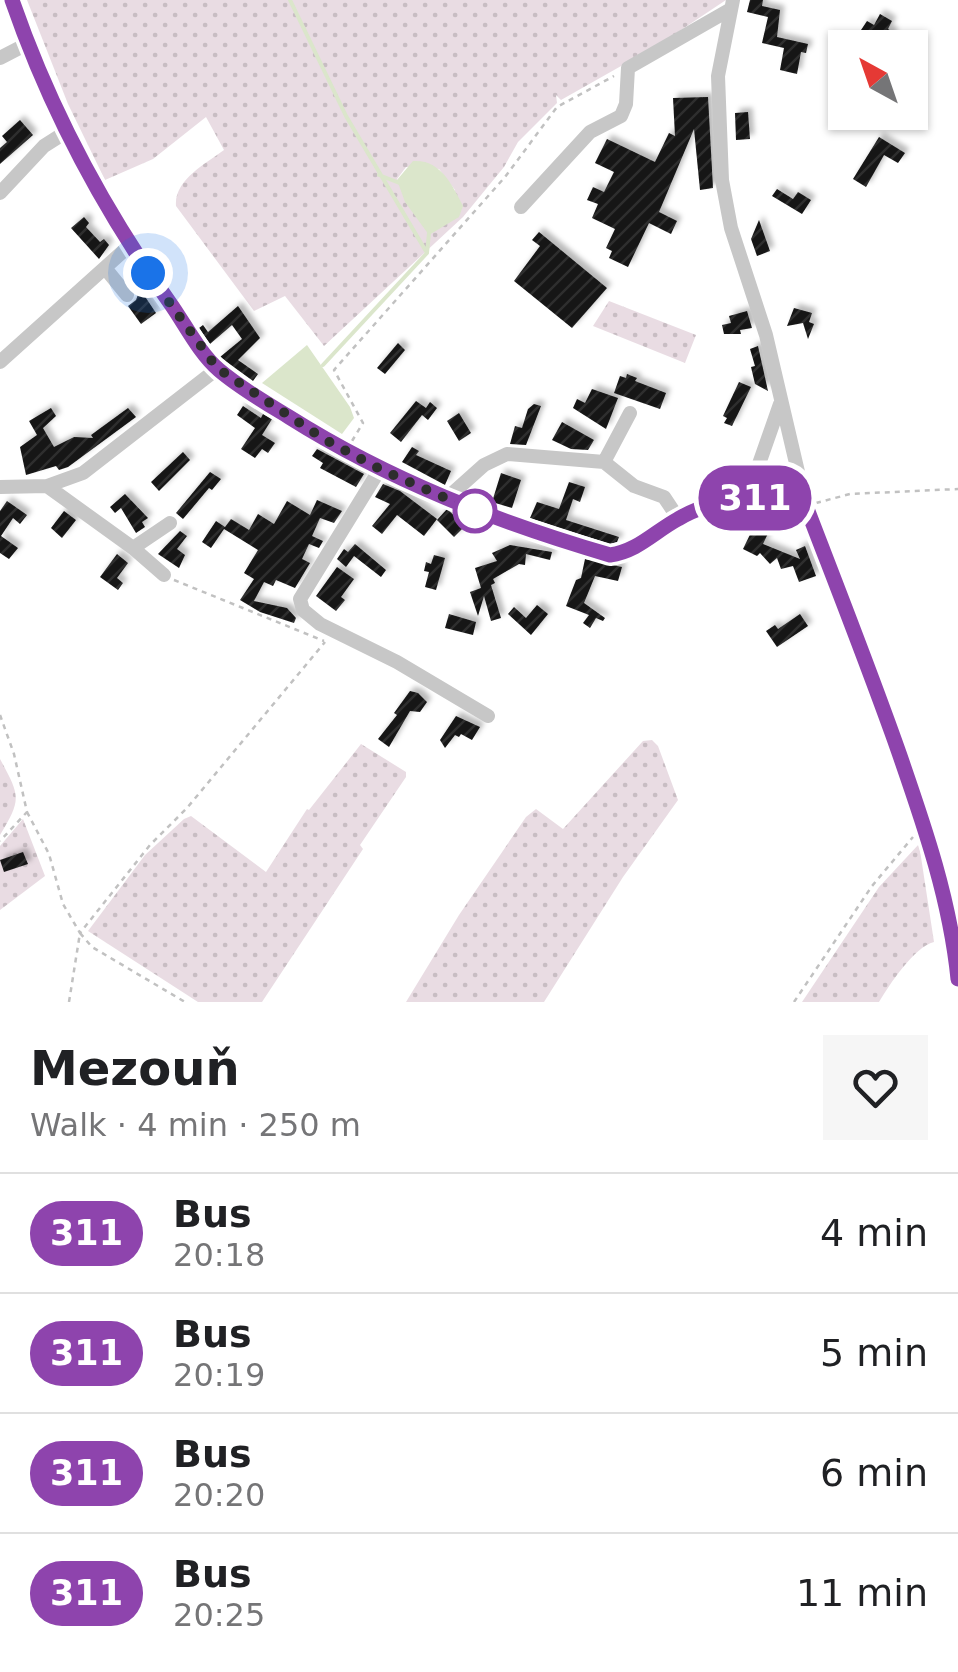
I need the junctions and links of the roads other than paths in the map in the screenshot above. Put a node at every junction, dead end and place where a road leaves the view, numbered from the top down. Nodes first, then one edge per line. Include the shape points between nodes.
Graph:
1 (12, 0) edge
2 (732, 4) edge
3 (27, 44) junction
4 (0, 58) edge
5 (66, 132) junction
6 (0, 193) edge
7 (521, 207) dead end
8 (130, 246) junction
9 (105, 268) junction
10 (127, 295) dead end
11 (0, 362) edge
12 (217, 368) junction
13 (781, 402) junction
14 (630, 413) dead end
15 (604, 462) junction
16 (380, 469) junction
17 (47, 486) junction
18 (0, 487) edge
19 (446, 498) junction
20 (747, 498) junction
21 (806, 506) junction
22 (678, 518) junction
23 (170, 522) dead end
24 (132, 548) junction
25 (164, 575) road end
26 (488, 716) dead end
27 (958, 979) edge

1 - 3 street
2 - 7 street via 628,68 621,116 590,132
2 - 13 street via 718,76 722,180
3 - 4 street
3 - 5 street
5 - 6 street
5 - 8 street
8 - 9 street
8 - 12 street
9 - 10 street
9 - 11 street
12 - 16 street
12 - 17 street via 83,472
13 - 20 street
13 - 21 street
14 - 15 street
15 - 19 street via 507,454
15 - 22 street via 634,486 664,496
16 - 19 street
16 - 26 street via 300,599 303,610 329,636 397,662
17 - 18 street
17 - 24 street
19 - 22 street via 610,555 642,544
20 - 21 street
20 - 22 street
21 - 27 street via 924,824 943,884
23 - 24 street
24 - 25 street

